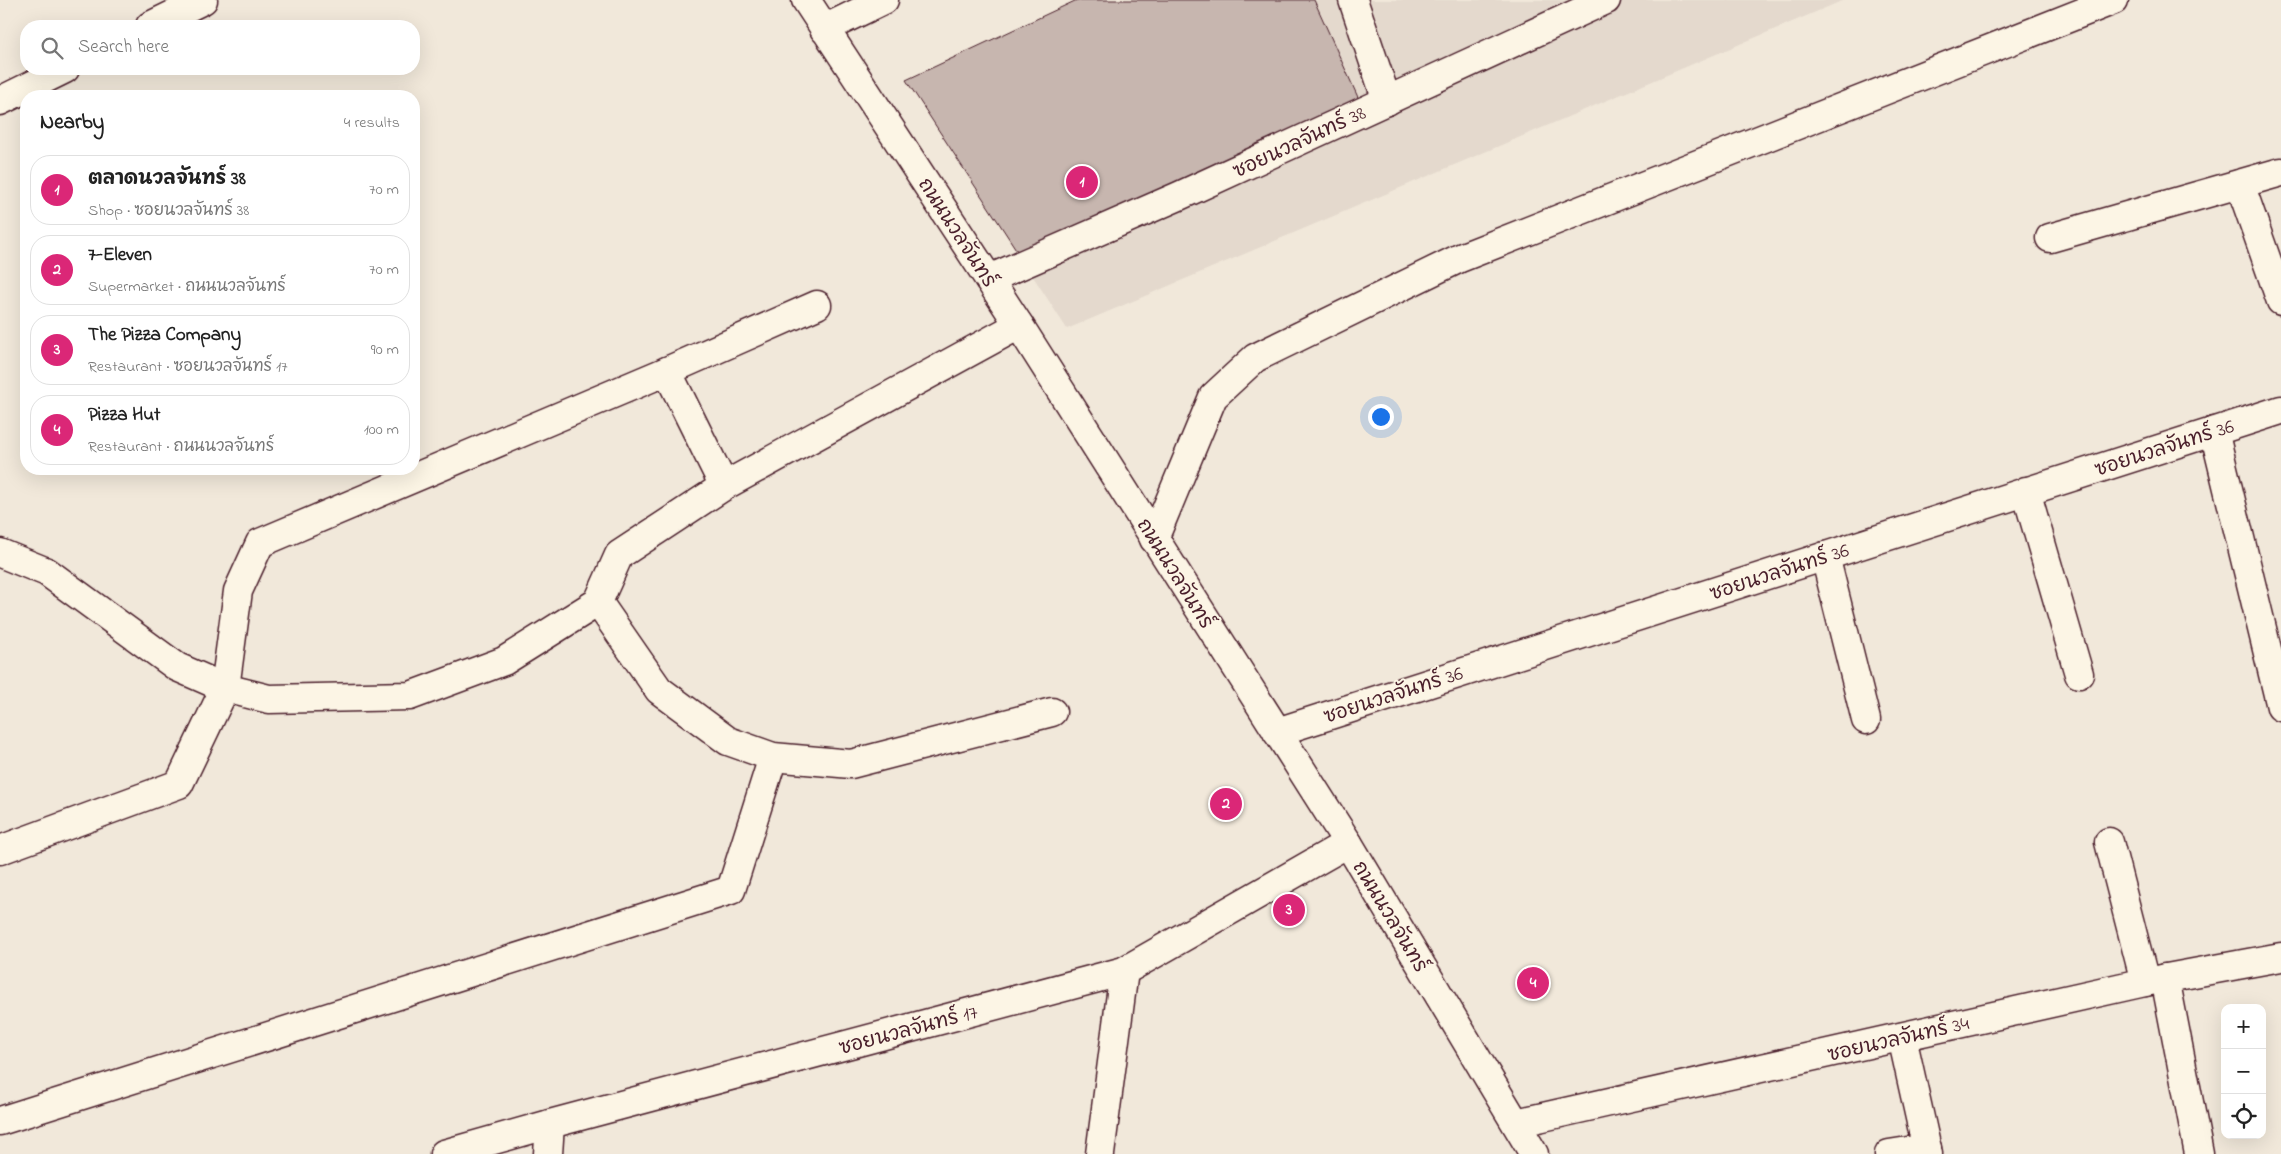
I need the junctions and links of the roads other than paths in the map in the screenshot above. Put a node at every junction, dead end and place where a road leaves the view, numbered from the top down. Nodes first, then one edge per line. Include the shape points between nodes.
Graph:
1 (203, 0) edge
2 (806, 0) edge
3 (884, 0) edge
4 (1354, 0) edge
5 (1606, 0) edge
6 (2114, 0) edge
7 (162, 20) edge
8 (824, 29) junction
9 (53, 75) edge
10 (22, 90) edge
11 (20, 91) edge
12 (0, 101) edge
13 (1387, 101) junction
14 (2281, 172) edge
15 (2240, 184) junction
16 (2050, 238) dead end
17 (989, 278) junction
18 (2281, 300) edge
19 (817, 305) dead end
20 (1019, 325) junction
21 (667, 371) junction
22 (2281, 410) edge
23 (2214, 432) junction
24 (724, 486) junction
25 (2026, 491) junction
26 (1154, 538) junction
27 (0, 553) edge
28 (1825, 556) junction
29 (598, 602) junction
30 (2079, 674) dead end
31 (225, 688) junction
32 (2281, 707) edge
33 (1052, 712) dead end
34 (1866, 720) dead end
35 (1276, 732) junction
36 (773, 757) junction
37 (2109, 842) dead end
38 (1348, 843) junction
39 (0, 850) edge
40 (2281, 957) edge
41 (1124, 971) junction
42 (2155, 980) junction
43 (1902, 1037) junction
44 (0, 1121) edge
45 (1516, 1123) junction
46 (550, 1124) junction
47 (1928, 1151) edge
48 (444, 1154) edge
49 (548, 1154) edge
50 (1100, 1154) edge
51 (1534, 1154) edge
52 (1889, 1154) edge
53 (2199, 1154) edge

1 - 7 street
2 - 8 street, ถนนนวลจันทร์
3 - 8 street
4 - 13 street
5 - 13 street, ซอยนวลจันทร์ 38
6 - 26 street via 1460,258 1255,358 1213,397
8 - 17 street, ถนนนวลจันทร์
9 - 10 street
11 - 12 street
13 - 17 street, ซอยนวลจันทร์ 38
14 - 15 street
15 - 16 street
15 - 18 street
17 - 20 street, ถนนนวลจันทร์
19 - 21 street
20 - 24 street
20 - 26 street, ถนนนวลจันทร์
21 - 24 street
21 - 31 street via 260,543 238,592
22 - 23 street, ซอยนวลจันทร์ 36
23 - 25 street, ซอยนวลจันทร์ 36
23 - 32 street
24 - 29 street via 620,555
25 - 28 street, ซอยนวลจันทร์ 36
25 - 30 street
26 - 35 street, ถนนนวลจันทร์
27 - 31 street via 47,572 177,667
28 - 34 street
28 - 35 street, ซอยนวลจันทร์ 36
29 - 31 street via 504,661 410,696 270,698
29 - 36 street via 659,690 728,741
31 - 39 street via 178,784
33 - 36 street via 850,764
35 - 38 street, ถนนนวลจันทร์
36 - 44 street via 731,890
37 - 42 street
38 - 41 street, ซอยนวลจันทร์ 17
38 - 45 street, ถนนนวลจันทร์
40 - 42 street, ซอยนวลจันทร์ 34
41 - 46 street, ซอยนวลจันทร์ 17
41 - 50 street
42 - 43 street, ซอยนวลจันทร์ 34
42 - 53 street
43 - 45 street, ซอยนวลจันทร์ 34
43 - 47 street
45 - 51 street, ถนนนวลจันทร์
46 - 48 street, ซอยนวลจันทร์ 17
46 - 49 street
47 - 52 street

